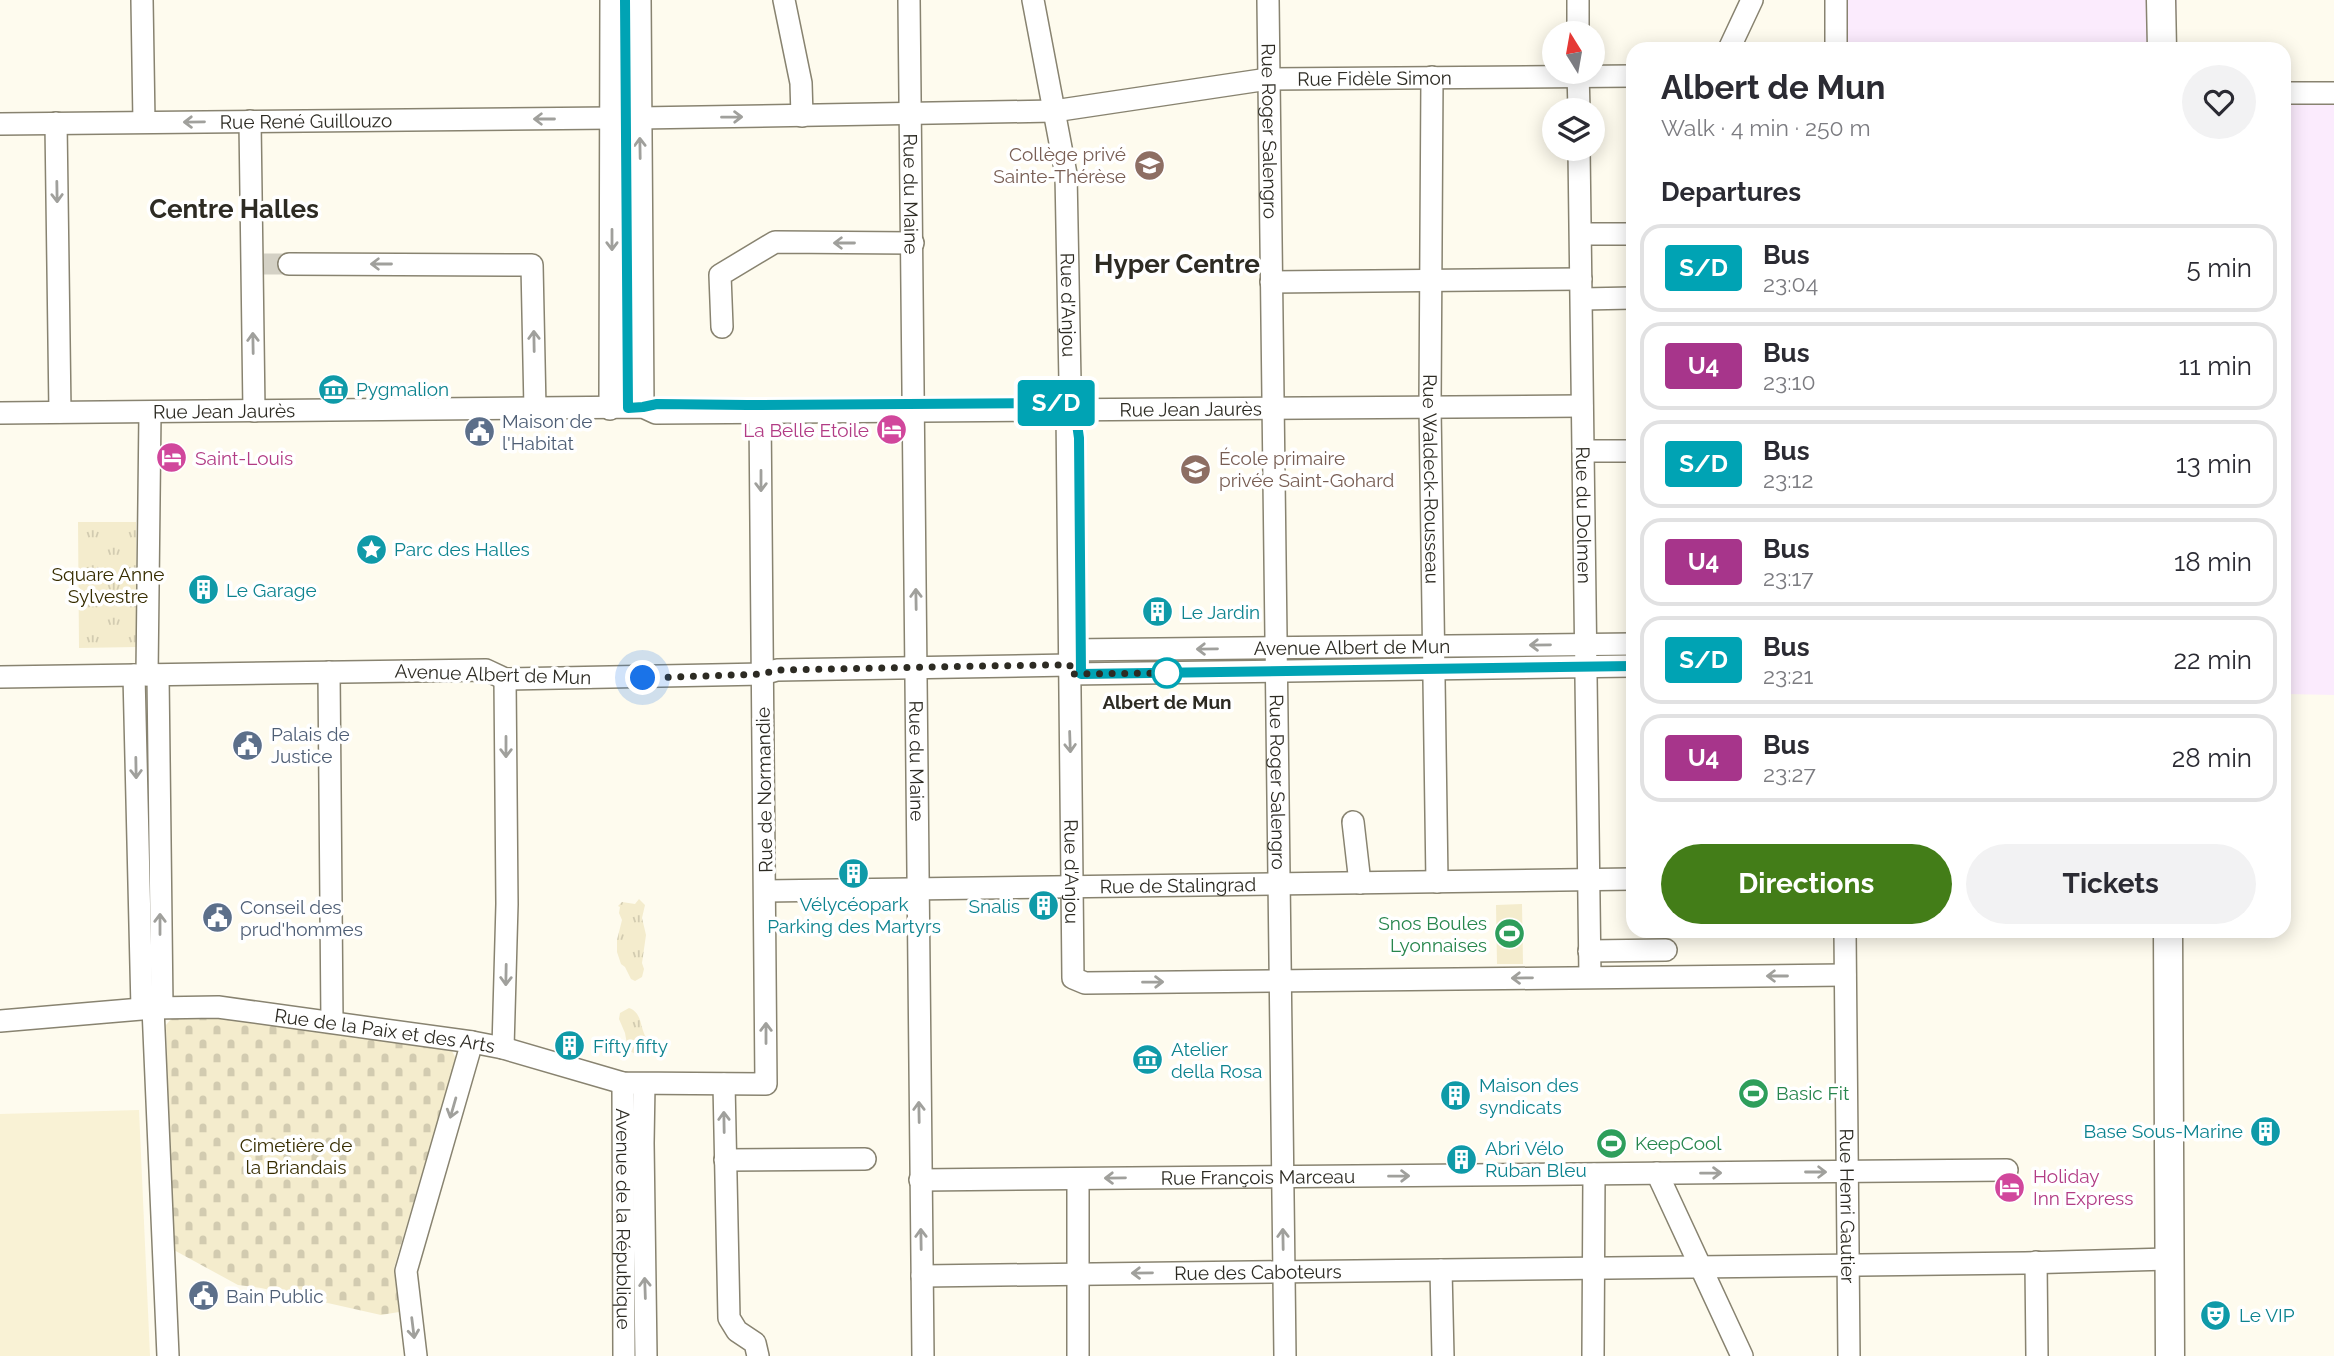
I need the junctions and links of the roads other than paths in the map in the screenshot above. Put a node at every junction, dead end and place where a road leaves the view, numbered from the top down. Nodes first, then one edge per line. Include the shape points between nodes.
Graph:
1 (142, 0) edge
2 (611, 0) edge
3 (640, 0) edge
4 (785, 0) edge
5 (909, 0) edge
6 (1033, 0) edge
7 (1268, 0) edge
8 (1578, 0) edge
9 (1752, 0) edge
10 (1836, 0) edge
11 (2161, 0) edge
12 (1578, 21) edge
13 (1733, 42) edge
14 (1836, 42) edge
15 (2161, 42) edge
16 (1542, 75) edge
17 (1605, 75) edge
18 (1626, 76) edge
19 (1432, 77) junction
20 (1268, 79) junction
21 (2291, 93) edge
22 (2334, 93) edge
23 (1054, 111) junction
24 (911, 114) junction
25 (802, 116) junction
26 (612, 118) junction
27 (639, 118) junction
28 (250, 121) junction
29 (144, 122) junction
30 (56, 123) junction
31 (0, 124) edge
32 (1579, 161) edge
33 (1581, 234) junction
34 (1626, 234) edge
35 (913, 243) junction
36 (289, 264) tunnel mouth
37 (1429, 281) junction
38 (1271, 282) junction
39 (1582, 289) junction
40 (1626, 297) edge
41 (722, 327) dead end
42 (1582, 406) junction
43 (1430, 407) junction
44 (1273, 408) junction
45 (535, 409) junction
46 (610, 409) junction
47 (650, 410) junction
48 (1067, 410) junction
49 (254, 411) junction
50 (913, 411) junction
51 (0, 412) edge
52 (60, 412) junction
53 (150, 412) junction
54 (760, 412) junction
55 (1583, 451) junction
56 (1626, 451) edge
57 (1584, 645) junction
58 (1626, 645) edge
59 (1433, 647) junction
60 (1275, 648) junction
61 (1070, 663) junction
62 (1626, 666) edge
63 (916, 667) junction
64 (1584, 667) junction
65 (1433, 669) junction
66 (1275, 671) junction
67 (329, 672) junction
68 (763, 674) junction
69 (154, 675) junction
70 (9, 677) edge
71 (505, 679) junction
72 (1353, 822) dead end
73 (1626, 879) edge
74 (765, 880) junction
75 (1587, 880) junction
76 (1437, 882) junction
77 (1360, 883) junction
78 (1278, 884) junction
79 (1078, 887) junction
80 (917, 889) junction
81 (1845, 938) edge
82 (2168, 938) edge
83 (1666, 950) dead end
84 (1589, 951) junction
85 (1845, 975) junction
86 (1590, 978) junction
87 (1279, 981) junction
88 (152, 1008) junction
89 (0, 1021) edge
90 (332, 1023) junction
91 (472, 1042) junction
92 (503, 1048) junction
93 (623, 1083) junction
94 (644, 1084) junction
95 (724, 1084) junction
96 (766, 1084) joint
97 (865, 1159) dead end
98 (725, 1160) junction
99 (2007, 1170) dead end
100 (1847, 1171) junction
101 (1657, 1173) junction
102 (1594, 1174) junction
103 (1281, 1177) junction
104 (1081, 1179) junction
105 (920, 1181) junction
106 (2168, 1259) junction
107 (2036, 1262) junction
108 (1848, 1265) junction
109 (1699, 1266) junction
110 (1594, 1268) junction
111 (1441, 1269) junction
112 (1283, 1272) junction
113 (1082, 1274) junction
114 (922, 1276) junction
115 (168, 1356) edge
116 (416, 1356) edge
117 (624, 1356) edge
118 (646, 1356) edge
119 (758, 1356) edge
120 (923, 1356) edge
121 (1078, 1356) edge
122 (1285, 1356) edge
123 (1443, 1356) edge
124 (1593, 1356) edge
125 (1742, 1356) edge
126 (1849, 1356) edge
127 (2037, 1356) edge
128 (2170, 1356) edge

1 - 29 street
2 - 26 street
3 - 27 street
4 - 25 street via 801,83
5 - 24 street, Rue du Maine
6 - 23 street, Rue d'Anjou
7 - 20 street, Rue Roger Salengro
8 - 12 street
9 - 13 street
10 - 14 street
11 - 15 main road
16 - 19 street, Rue Fidèle Simon
17 - 18 street, Rue Fidèle Simon
19 - 20 street, Rue Fidèle Simon
19 - 37 street, Rue Waldeck-Rousseau
20 - 23 street, Rue Fidèle Simon
20 - 38 street, Rue Roger Salengro
21 - 22 street
23 - 24 street, Rue Fidèle Simon
23 - 48 street, Rue d'Anjou via 1066,174
24 - 25 street
24 - 35 street, Rue du Maine
27 -> 25 street
26 -> 28 street, Rue René Guillouzo
26 -> 46 street
47 -> 27 street
28 -> 29 street, Rue René Guillouzo
49 -> 28 street via 258,264
29 - 30 street, Rue René Guillouzo
30 - 31 street, Rue René Guillouzo
30 -> 52 street
32 - 33 street, Rue du Dolmen
33 - 34 street
33 - 39 street, Rue du Dolmen
35 -> 41 street via 775,243 720,275
35 - 50 street, Rue du Maine
45 -> 36 street via 532,265
37 - 38 street
37 - 39 street
37 - 43 street, Rue Waldeck-Rousseau
38 - 44 street, Rue Roger Salengro
39 - 40 street
39 - 42 street, Rue du Dolmen
42 - 43 street, Rue Jean Jaurès
42 - 55 street, Rue du Dolmen
43 - 44 street, Rue Jean Jaurès
43 - 59 street, Rue Waldeck-Rousseau
44 - 48 street, Rue Jean Jaurès
44 - 60 street, Rue Roger Salengro
45 - 46 street, Rue Jean Jaurès
45 - 49 street, Rue Jean Jaurès
46 - 47 street, Rue Jean Jaurès
47 - 54 street, Rue Jean Jaurès
48 - 50 street, Rue Jean Jaurès
48 - 61 street, Rue d'Anjou
49 - 53 street, Rue Jean Jaurès
50 - 54 street, Rue Jean Jaurès
63 -> 50 street, Rue du Maine
51 - 52 street, Rue Jean Jaurès
52 - 53 street, Rue Jean Jaurès
53 - 69 street
54 -> 68 street, Rue de Normandie
55 - 56 street
55 - 57 street, Rue du Dolmen
57 - 58 street, Avenue Albert de Mun
57 -> 59 street, Avenue Albert de Mun
57 - 64 street, Rue du Dolmen
59 - 60 street, Avenue Albert de Mun
59 - 65 street, Rue Waldeck-Rousseau
60 -> 61 street, Avenue Albert de Mun
60 - 66 street, Rue Roger Salengro
61 - 63 street, Avenue Albert de Mun
61 - 66 street, Avenue Albert de Mun
61 -> 79 street, Rue d'Anjou
62 - 64 street, Avenue Albert de Mun
63 - 68 street, Avenue Albert de Mun
63 - 80 street, Rue du Maine
64 - 65 street, Avenue Albert de Mun
64 - 75 street, Rue du Dolmen
65 - 66 street, Avenue Albert de Mun
65 - 76 street, Rue Waldeck-Rousseau
66 - 78 street, Rue Roger Salengro
67 - 69 street, Avenue Albert de Mun
67 - 71 street, Avenue Albert de Mun via 486,670
67 - 90 street
68 - 71 street, Avenue Albert de Mun
68 - 74 street, Rue de Normandie
69 - 70 street, Avenue Albert de Mun
69 - 88 street
71 -> 92 street
72 - 77 street
73 - 75 street, Rue de Stalingrad
74 - 80 street, Rue de Stalingrad
96 -> 74 street, Rue de Normandie
75 - 76 street, Rue de Stalingrad
75 - 84 street, Rue du Dolmen
76 - 77 street, Rue de Stalingrad
77 - 78 street, Rue de Stalingrad
78 - 79 street, Rue de Stalingrad
78 - 87 street, Rue Roger Salengro
79 - 80 street, Rue de Stalingrad
79 -> 87 street, Rue d'Anjou via 1073,978 1084,983
105 -> 80 street, Rue du Maine
81 - 85 street, Rue Henri Gautier
82 - 106 main road
83 - 84 street
84 - 86 street, Rue du Dolmen
85 -> 86 street
85 - 100 street, Rue Henri Gautier
86 -> 87 street
87 - 103 street, Rue Roger Salengro
88 - 89 street, Rue de la Paix et des Arts
88 - 90 street, Rue de la Paix et des Arts via 218,1007
88 - 115 street
90 - 91 street, Rue de la Paix et des Arts
91 - 92 street, Rue de la Paix et des Arts
91 -> 116 street via 406,1271
92 - 93 street, Rue de la Paix et des Arts
93 - 94 street, Rue de la Paix et des Arts
93 - 117 street, Avenue de la République
94 - 95 street, Rue de la Paix et des Arts
118 -> 94 street, Avenue de la République
95 - 96 street, Rue de la Paix et des Arts
98 -> 95 street
97 - 98 street
98 - 119 street via 729,1318 737,1331 755,1343
99 - 100 street, Rue François Marceau
101 -> 100 street, Rue François Marceau
100 - 108 street, Rue Henri Gautier
101 - 102 street, Rue François Marceau
101 - 109 street
103 -> 102 street, Rue François Marceau
102 - 110 street
103 -> 104 street, Rue François Marceau
112 -> 103 street, Rue Roger Salengro
104 - 105 street, Rue François Marceau
104 - 113 street
114 -> 105 street, Rue du Maine
106 - 107 street, Rue des Caboteurs
106 - 128 main road
107 - 108 street, Rue des Caboteurs
107 - 127 street
108 - 109 street, Rue des Caboteurs
108 - 126 street, Rue Henri Gautier
109 - 110 street, Rue des Caboteurs
109 - 125 street
110 - 111 street, Rue des Caboteurs
110 - 124 street
111 - 112 street, Rue des Caboteurs
111 - 123 street
112 -> 113 street, Rue des Caboteurs
112 - 122 street, Rue Roger Salengro
113 - 114 street, Rue des Caboteurs
113 - 121 street
114 - 120 street, Rue du Maine

